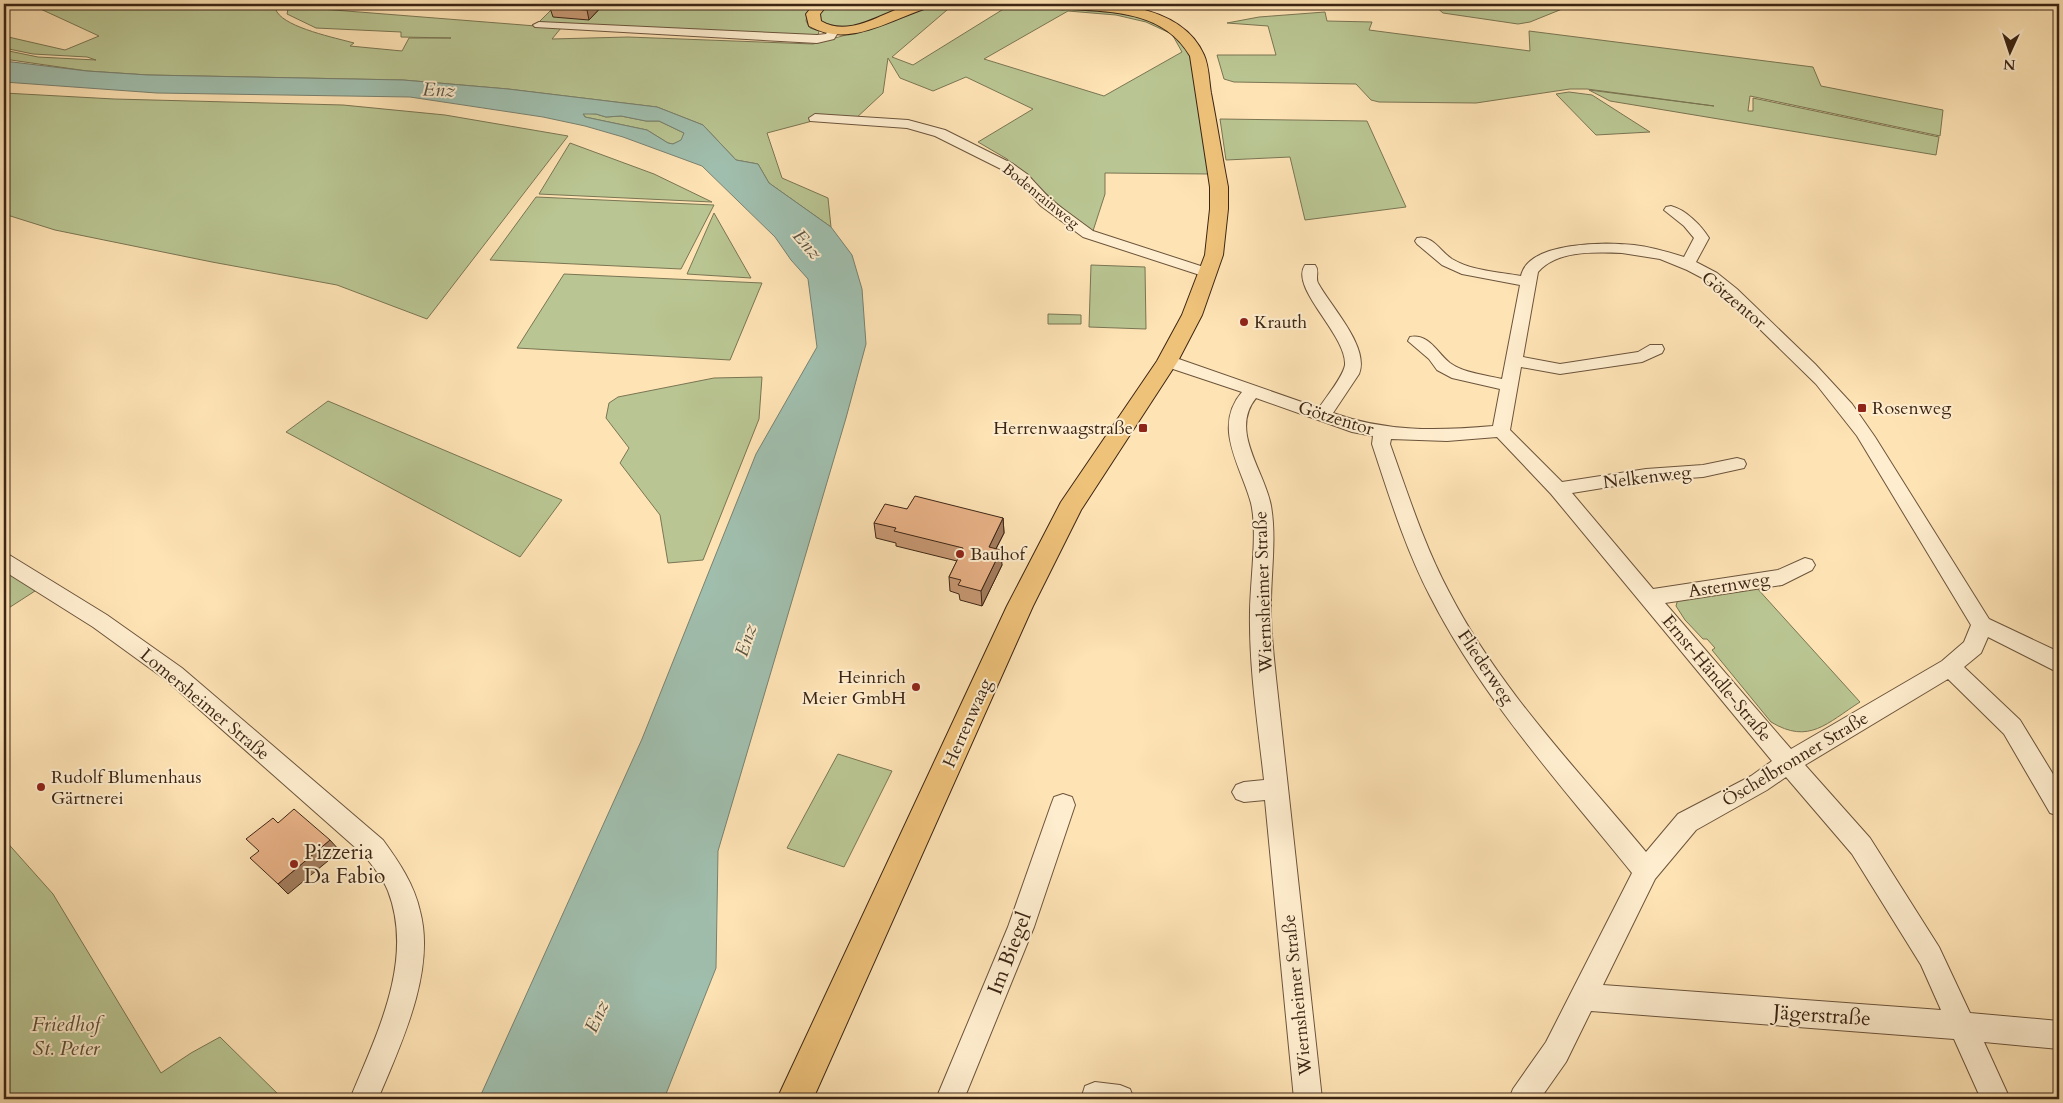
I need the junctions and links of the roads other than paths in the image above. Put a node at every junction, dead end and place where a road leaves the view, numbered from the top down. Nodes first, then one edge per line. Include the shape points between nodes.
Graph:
1 (821, 4) edge
2 (925, 4) edge
3 (1053, 4) edge
4 (539, 25) dead end
5 (833, 31) junction
6 (815, 118) dead end
7 (1671, 210) dead end
8 (1422, 241) dead end
9 (1687, 265) junction
10 (1310, 268) dead end
11 (1208, 273) junction
12 (1527, 282) junction
13 (1416, 342) dead end
14 (1656, 349) dead end
15 (1167, 361) junction
16 (1514, 362) junction
17 (1509, 386) junction
18 (1253, 390) junction
19 (1322, 416) junction
20 (1501, 431) junction
21 (1382, 432) junction
22 (1737, 464) dead end
23 (1558, 489) junction
24 (4, 561) edge
25 (1805, 565) dead end
26 (1650, 598) junction
27 (1982, 625) junction
28 (2059, 664) edge
29 (1950, 667) junction
30 (1788, 763) junction
31 (1277, 790) junction
32 (1244, 792) dead end
33 (1063, 805) dead end
34 (2059, 805) edge
35 (1646, 871) junction
36 (1584, 997) junction
37 (1964, 1026) junction
38 (2059, 1035) edge
39 (364, 1099) edge
40 (795, 1099) edge
41 (950, 1099) edge
42 (1095, 1099) edge
43 (1120, 1099) edge
44 (1308, 1099) edge
45 (1523, 1099) edge
46 (1996, 1099) edge

1 - 5 main road via 812,19 820,28
2 - 5 main road via 900,11 866,27
3 - 11 main road via 1146,15 1173,27 1193,46 1219,187 1214,255
4 - 5 street via 817,39 830,37
6 - 11 street, Bodenrainweg via 882,121 940,132 1008,167 1046,203 1088,234
7 - 9 street via 1702,238
8 - 12 street via 1447,262 1467,271
9 - 12 street, Götzentor via 1659,256 1608,247 1553,254 1537,260
9 - 27 street, Götzentor via 1716,280 1839,398 1870,442
10 - 19 street via 1309,281 1353,357 1350,374
11 - 15 main road via 1192,315
12 - 16 street, Götzentor
13 - 17 street via 1435,355 1443,366 1458,374
14 - 16 street via 1642,357 1560,369
15 - 18 street
15 - 40 main road, Herrenwaag via 1070,508 1024,598
16 - 17 street, Götzentor
17 - 20 street, Götzentor
18 - 19 street, Götzentor
18 - 31 street, Wiernsheimer Straße via 1243,402 1237,419 1238,440 1261,504 1260,614
19 - 21 street, Götzentor
20 - 21 street, Götzentor via 1464,435
20 - 23 street, Ernst-Händle-Straße
21 - 35 street, Fliederweg via 1381,444 1419,551 1440,596 1475,656 1554,762
22 - 23 street, Nelkenweg
23 - 26 street, Ernst-Händle-Straße
24 - 39 street, Lomersheimer Straße via 100,621 174,674 374,848 390,869 400,888 410,925 410,954 400,1008
25 - 26 street, Asternweg via 1782,577
26 - 30 street, Ernst-Händle-Straße
27 - 28 street
27 - 29 street, Öschelbronner Straße via 1974,647
29 - 30 street, Öschelbronner Straße
29 - 34 street via 2012,727
30 - 35 street, Öschelbronner Straße via 1759,783 1687,822
30 - 37 street, Ernst-Händle-Straße via 1861,846 1930,956
31 - 32 street
31 - 44 street, Wiernsheimer Straße
33 - 41 street, Im Biegel via 1021,927
35 - 36 street, Öschelbronner Straße
36 - 37 street, Jägerstraße
36 - 45 street, Öschelbronner Straße via 1556,1052
37 - 38 street, Jägerstraße
37 - 46 street, Ernst-Händle-Straße
42 - 43 street via 1096,1096

